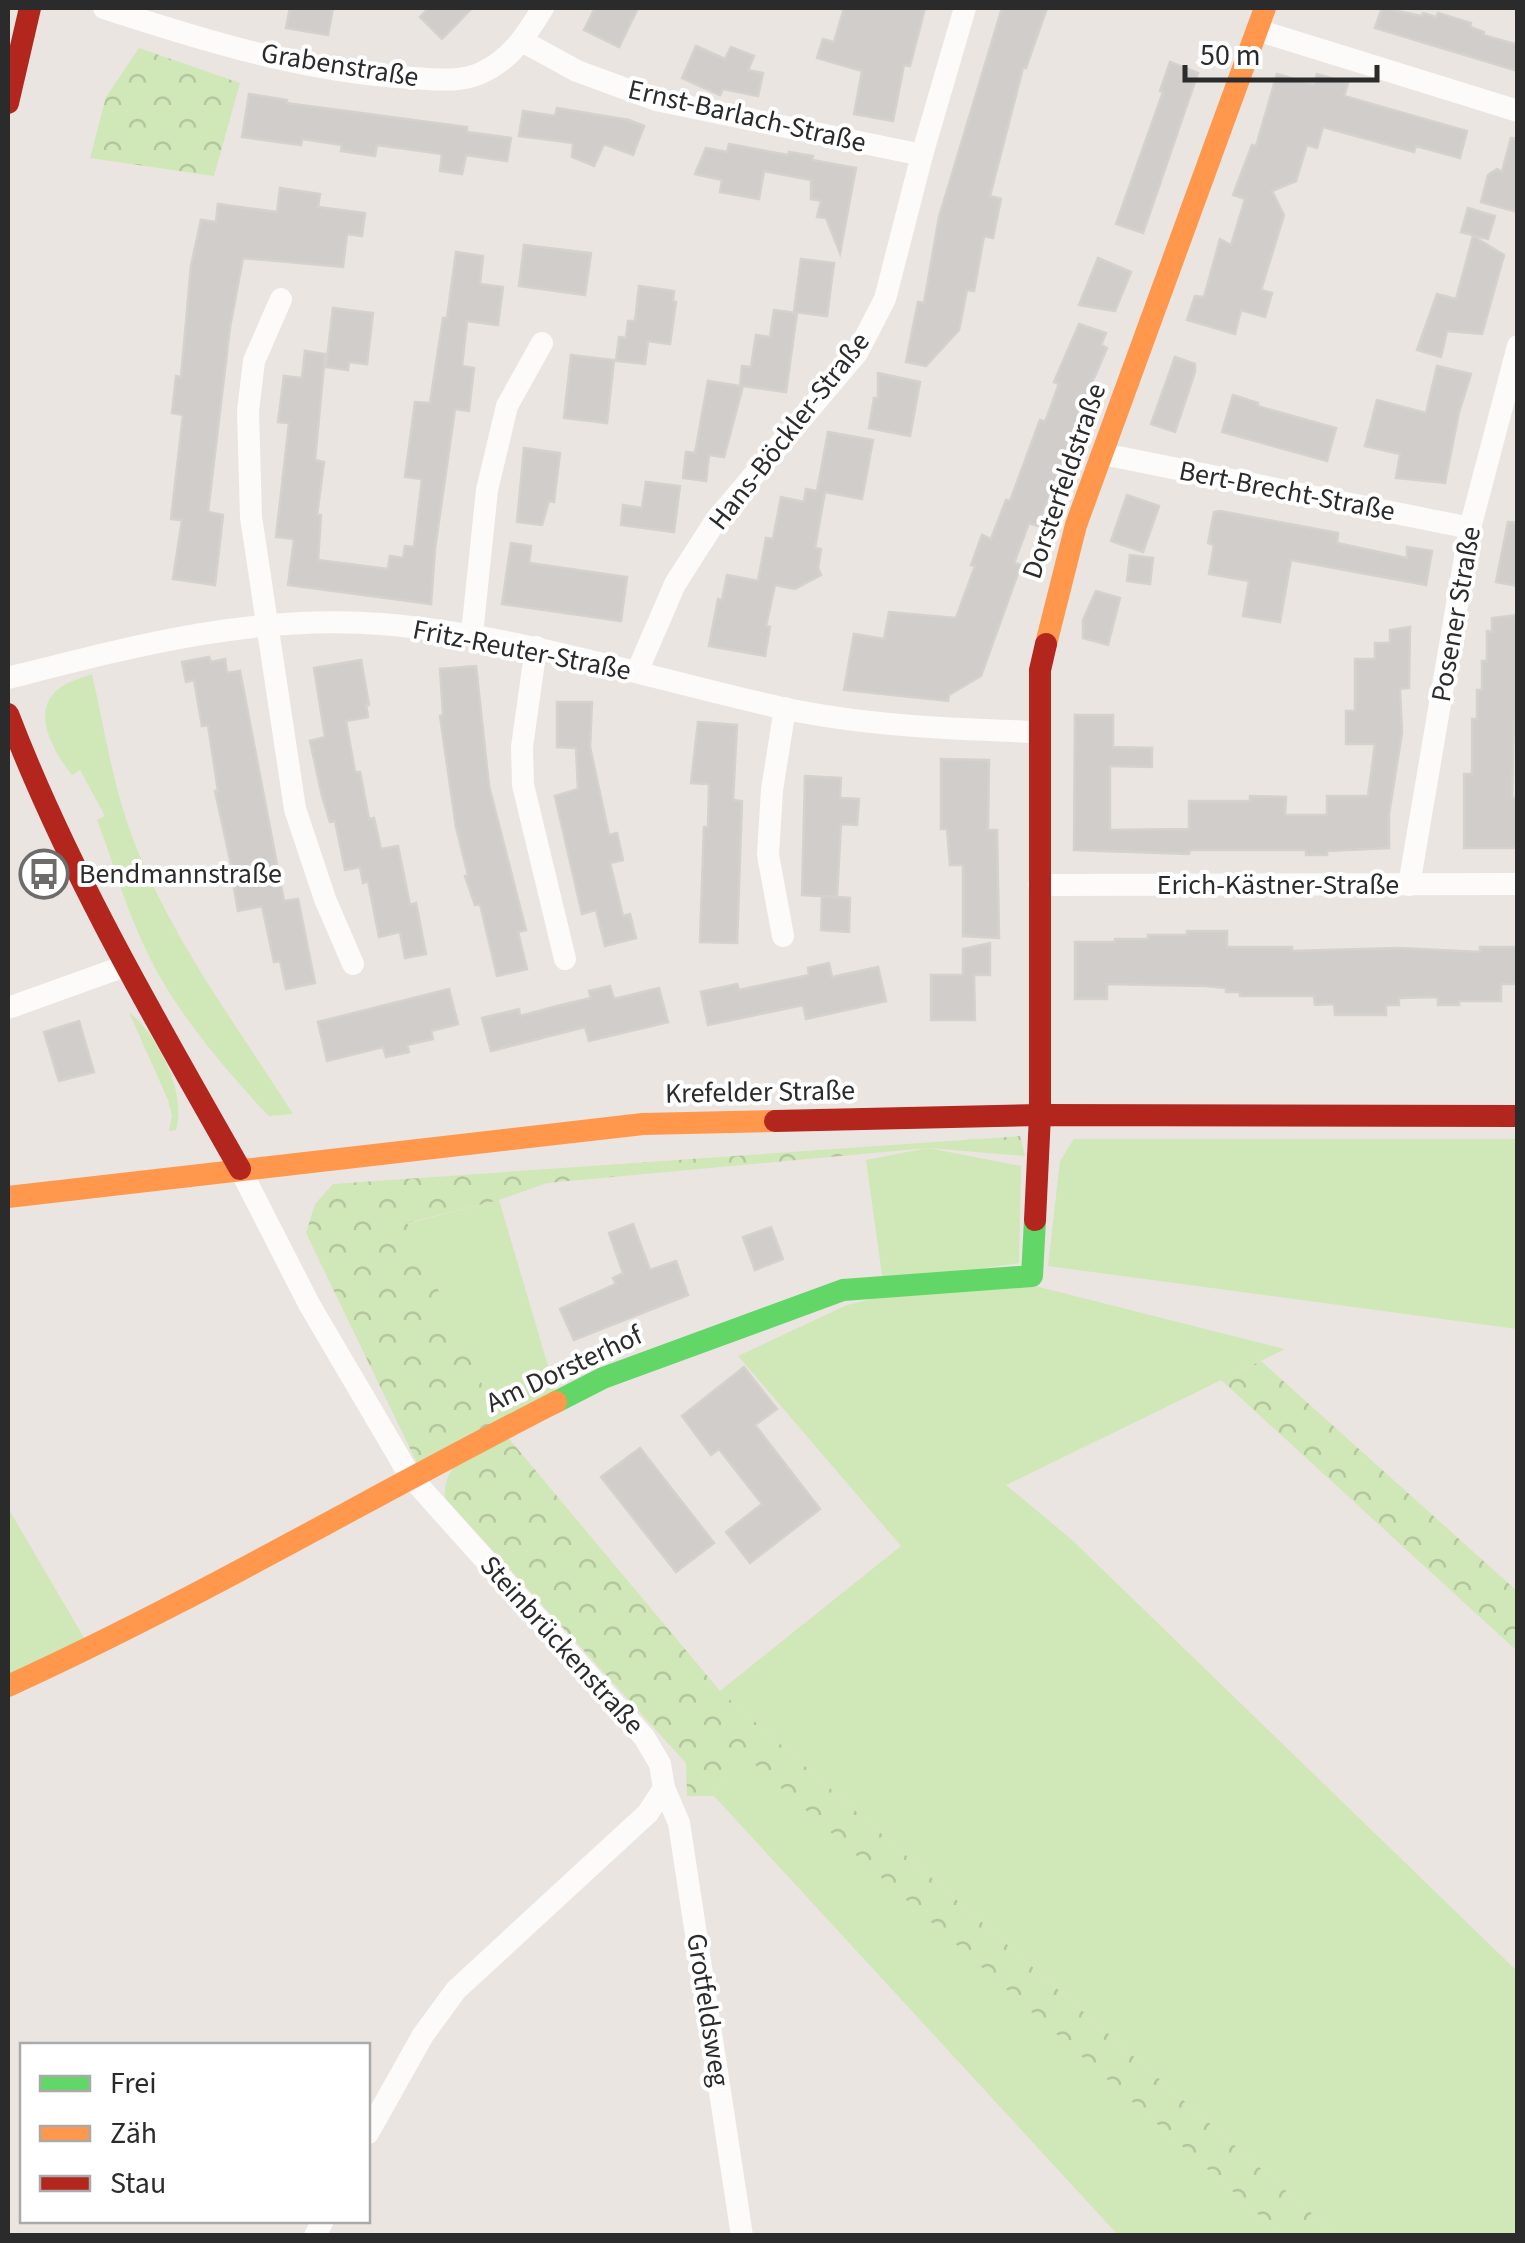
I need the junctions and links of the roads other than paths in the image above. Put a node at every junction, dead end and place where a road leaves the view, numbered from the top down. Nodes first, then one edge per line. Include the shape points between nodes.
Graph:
1 (30, 8) edge
2 (104, 8) edge
3 (543, 8) edge
4 (966, 8) edge
5 (174, 18) edge
6 (1261, 19) edge
7 (522, 42) junction
8 (8, 103) edge
9 (1518, 111) edge
10 (922, 155) junction
11 (281, 300) dead end
12 (542, 343) dead end
13 (1518, 346) edge
14 (1103, 454) junction
15 (1470, 528) junction
16 (265, 623) junction
17 (472, 634) junction
18 (536, 647) junction
19 (637, 672) junction
20 (8, 678) edge
21 (785, 708) junction
22 (8, 714) edge
23 (1038, 732) junction
24 (1409, 884) junction
25 (1518, 884) edge
26 (1039, 885) junction
27 (783, 936) dead end
28 (565, 960) dead end
29 (353, 964) dead end
30 (124, 966) junction
31 (8, 1008) edge
32 (1040, 1115) junction
33 (1518, 1116) edge
34 (240, 1169) junction
35 (8, 1197) edge
36 (410, 1476) junction
37 (8, 1686) edge
38 (664, 1788) junction
39 (370, 2129) edge
40 (742, 2236) edge

1 - 8 street
2 - 5 street, Grabenstraße
3 - 7 street, Grabenstraße
4 - 10 street, Hans-Böckler-Straße
5 - 7 street, Grabenstraße via 285,62 369,76 477,75
6 - 9 street
6 - 14 street, Dorsterfeldstraße
7 - 10 street, Ernst-Barlach-Straße via 656,100
10 - 19 street, Hans-Böckler-Straße via 886,299 873,325 716,520 675,584
11 - 16 street via 254,361 248,412 251,517
12 - 17 street via 507,406 487,490
13 - 15 street, Posener Straße
14 - 15 street, Bert-Brecht-Straße
14 - 23 street, Dorsterfeldstraße via 1057,594 1040,670
15 - 24 street, Posener Straße
16 - 17 street, Fritz-Reuter-Straße
16 - 20 street, Fritz-Reuter-Straße
16 - 29 street via 295,809
17 - 18 street, Fritz-Reuter-Straße
18 - 19 street, Fritz-Reuter-Straße
18 - 28 street via 523,785
19 - 21 street, Fritz-Reuter-Straße
21 - 23 street, Fritz-Reuter-Straße via 908,728
21 - 27 street via 768,855
22 - 30 street
23 - 26 street, Dorsterfeldstraße
24 - 25 street, Erich-Kästner-Straße
24 - 26 street, Erich-Kästner-Straße
26 - 32 street, Dorsterfeldstraße
30 - 31 street
30 - 34 street
32 - 33 street, Krefelder Straße
32 - 34 street, Krefelder Straße via 643,1124
32 - 36 street, Am Dorsterhof via 1032,1276 843,1290 603,1378
34 - 35 street, Krefelder Straße
34 - 36 street, Steinbrückenstraße via 309,1304
36 - 37 street, Am Dorsterhof
36 - 38 street, Steinbrückenstraße via 644,1737 660,1764
38 - 39 street via 648,1813 456,1990
38 - 40 street, Grotfeldsweg via 680,1822

